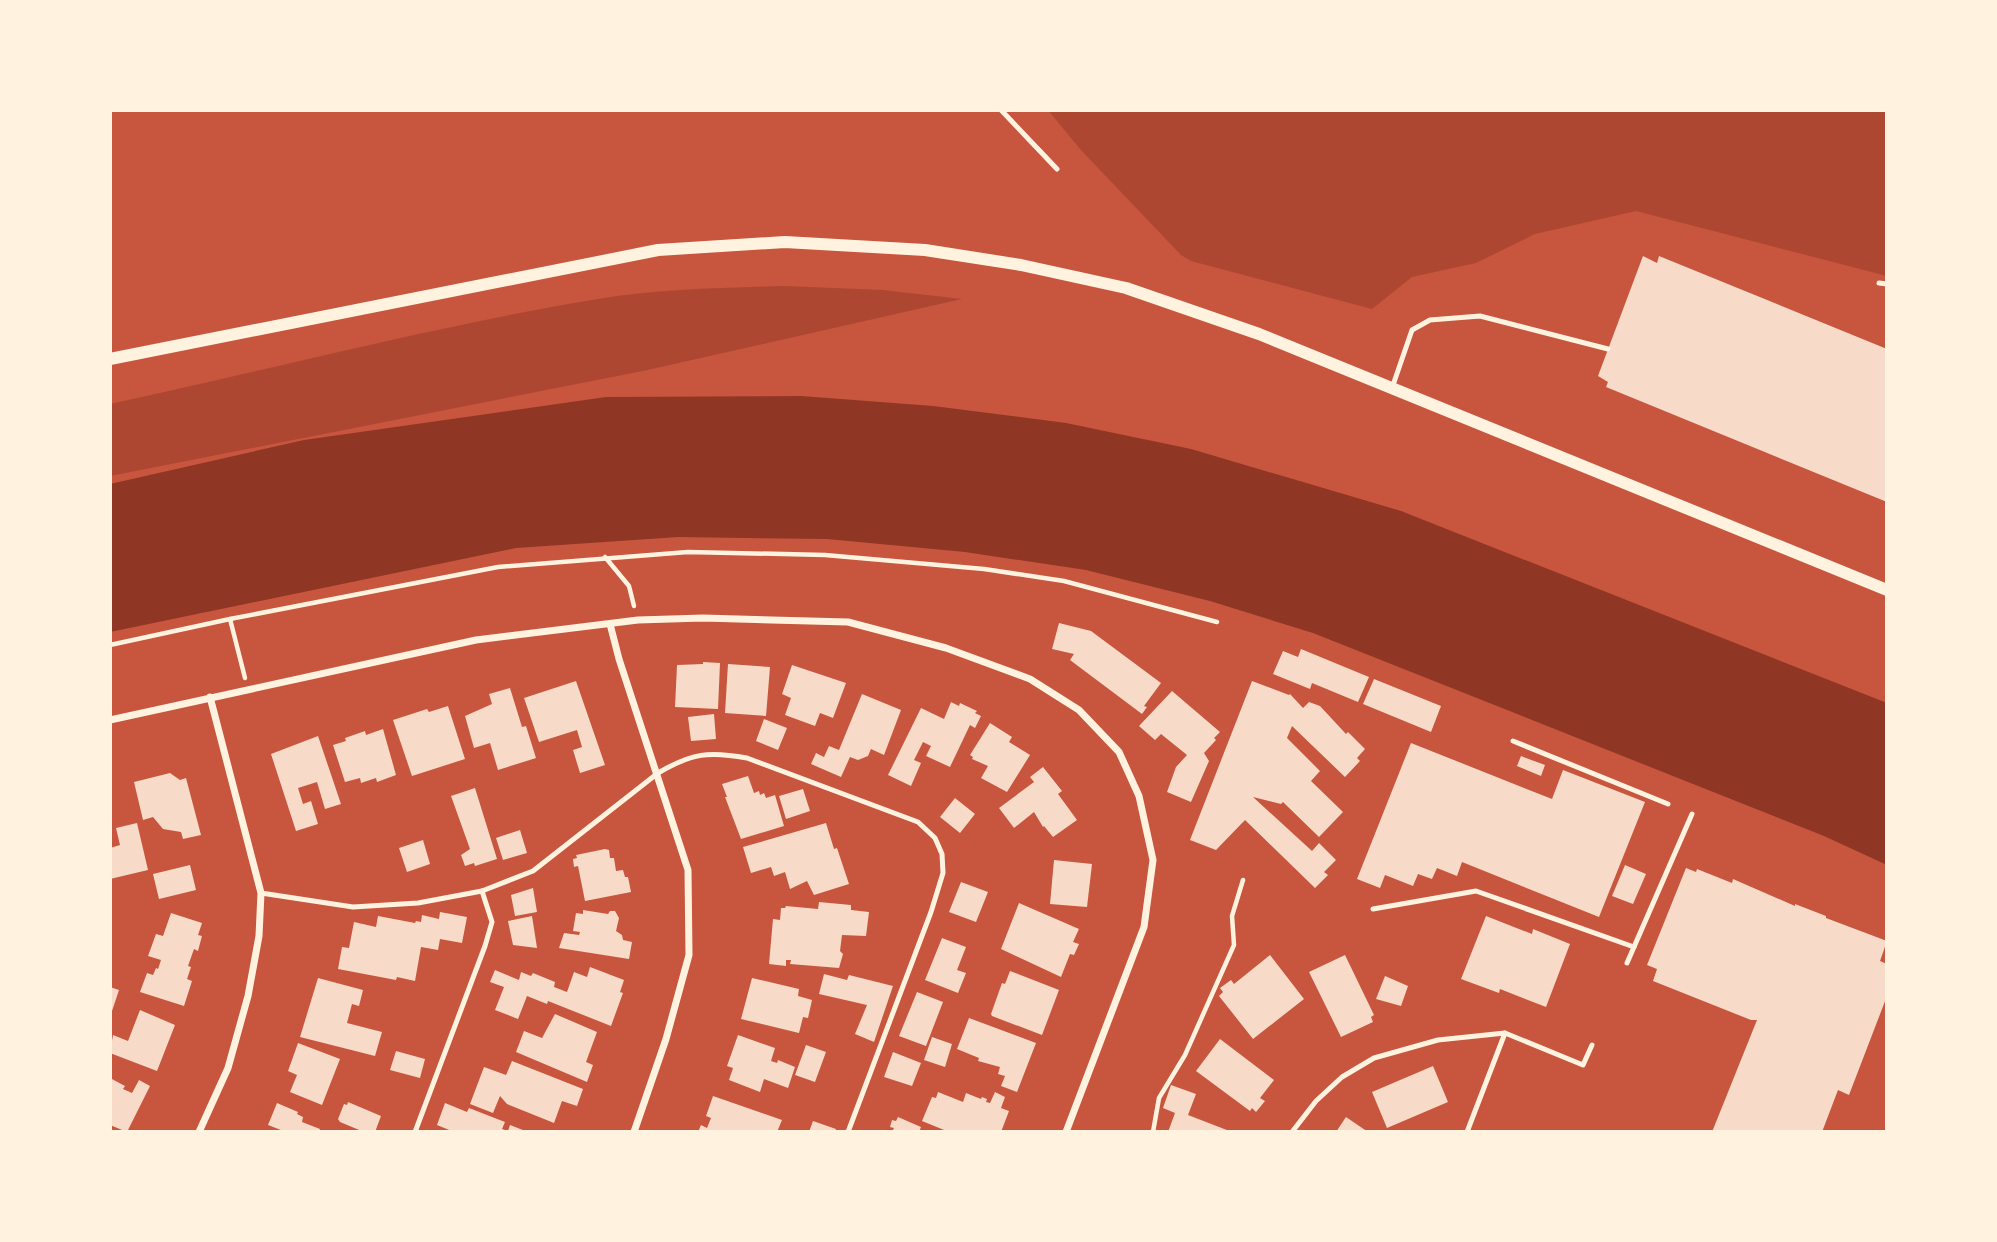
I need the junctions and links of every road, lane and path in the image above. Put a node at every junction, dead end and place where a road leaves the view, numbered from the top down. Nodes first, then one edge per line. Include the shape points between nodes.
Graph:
1 (1001, 110) edge
2 (1057, 169) dead end
3 (1879, 283) dead end
4 (1887, 285) edge
5 (1608, 349) dead end
6 (110, 359) edge
7 (1392, 388) junction
8 (604, 557) junction
9 (1887, 590) edge
10 (229, 619) junction
11 (638, 620) junction
12 (1217, 622) dead end
13 (610, 624) junction
14 (110, 645) edge
15 (248, 689) junction
16 (210, 697) junction
17 (110, 720) edge
18 (1513, 741) dead end
19 (658, 773) junction
20 (1668, 804) dead end
21 (1692, 814) dead end
22 (1243, 880) dead end
23 (482, 891) junction
24 (261, 893) junction
25 (1373, 909) dead end
26 (1634, 947) junction
27 (1627, 963) dead end
28 (1505, 1033) junction
29 (1592, 1045) dead end
30 (199, 1132) edge
31 (415, 1132) edge
32 (634, 1132) edge
33 (848, 1132) edge
34 (1066, 1132) edge
35 (1153, 1132) edge
36 (1292, 1132) edge
37 (1467, 1132) edge

1 - 2 lane
3 - 4 lane
5 - 7 lane via 1480,316 1430,320 1412,330
6 - 7 street via 659,250 785,242 925,250 1126,288 1259,334
7 - 9 street
8 - 10 path via 498,567
8 - 11 path via 629,586
8 - 12 path via 688,552 825,555 984,569 1064,582
10 - 14 path
10 - 15 path
11 - 13 street
11 - 34 street via 848,622 946,648 1030,679 1080,710 1119,752 1139,796 1153,860 1144,928
13 - 15 street via 476,640
13 - 19 street
15 - 16 street
16 - 17 street
16 - 24 street
18 - 20 lane
19 - 23 lane via 533,871
19 - 32 street via 688,870 689,955
19 - 33 lane via 695,755 719,752 747,758 918,822 935,838 943,854 943,873
21 - 26 lane
22 - 35 path via 1232,916 1234,945 1185,1055 1159,1098
23 - 24 lane via 418,903 353,907
23 - 31 lane via 492,922
24 - 30 street via 248,996 228,1068
25 - 26 lane via 1476,891
26 - 27 lane
28 - 29 lane via 1583,1065
28 - 36 lane via 1438,1040 1374,1058 1342,1077
28 - 37 lane

